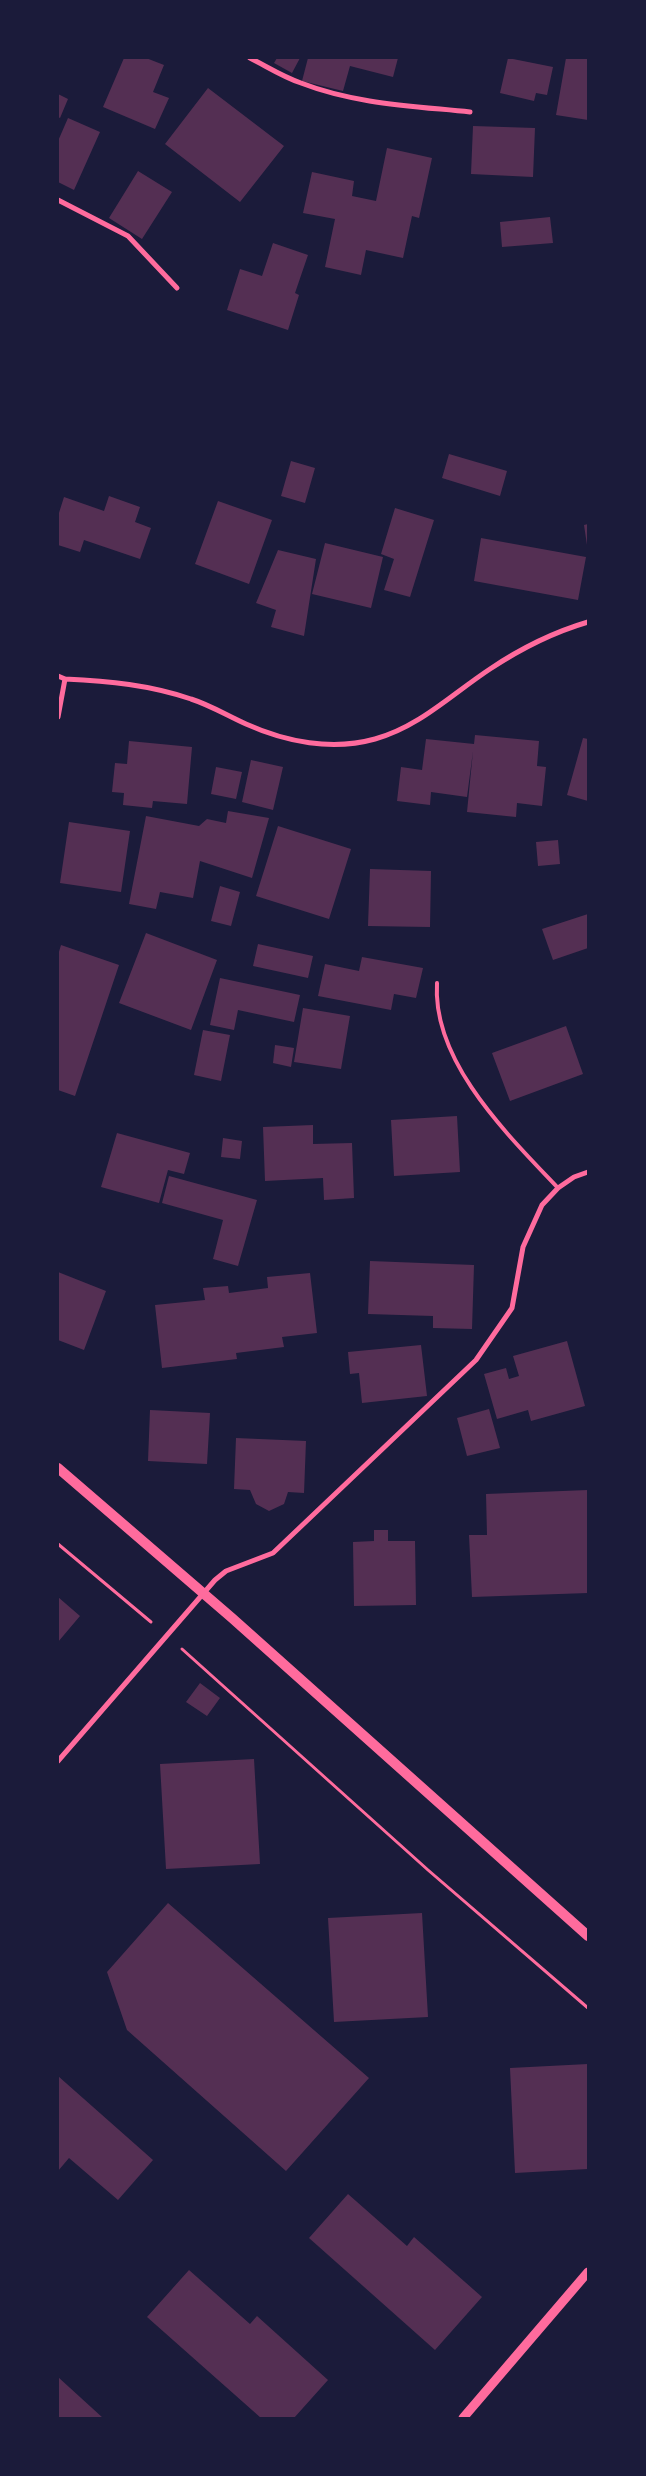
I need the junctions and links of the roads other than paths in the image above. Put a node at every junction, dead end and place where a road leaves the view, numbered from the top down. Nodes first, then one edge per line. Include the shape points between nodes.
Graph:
1 (250, 58) edge
2 (470, 112) dead end
3 (58, 200) edge
4 (177, 288) dead end
5 (588, 622) edge
6 (58, 676) edge
7 (65, 679) junction
8 (58, 717) edge
9 (438, 983) dead end
10 (588, 1172) edge
11 (558, 1188) junction
12 (58, 1468) edge
13 (203, 1593) junction
14 (58, 1761) edge
15 (588, 1936) edge
16 (588, 2272) edge
17 (463, 2418) edge

1 - 2 street via 299,83 330,93 374,102
3 - 4 street via 128,236
5 - 7 street via 537,642 491,668 414,724 374,740 330,746 289,740 194,699 158,688
6 - 7 street
7 - 8 street
9 - 11 lane via 436,1001 452,1055 477,1097
10 - 11 street
11 - 13 street via 542,1205 523,1247 512,1308 476,1360 273,1553 226,1571
12 - 13 main road
13 - 14 street
13 - 15 main road
16 - 17 street

